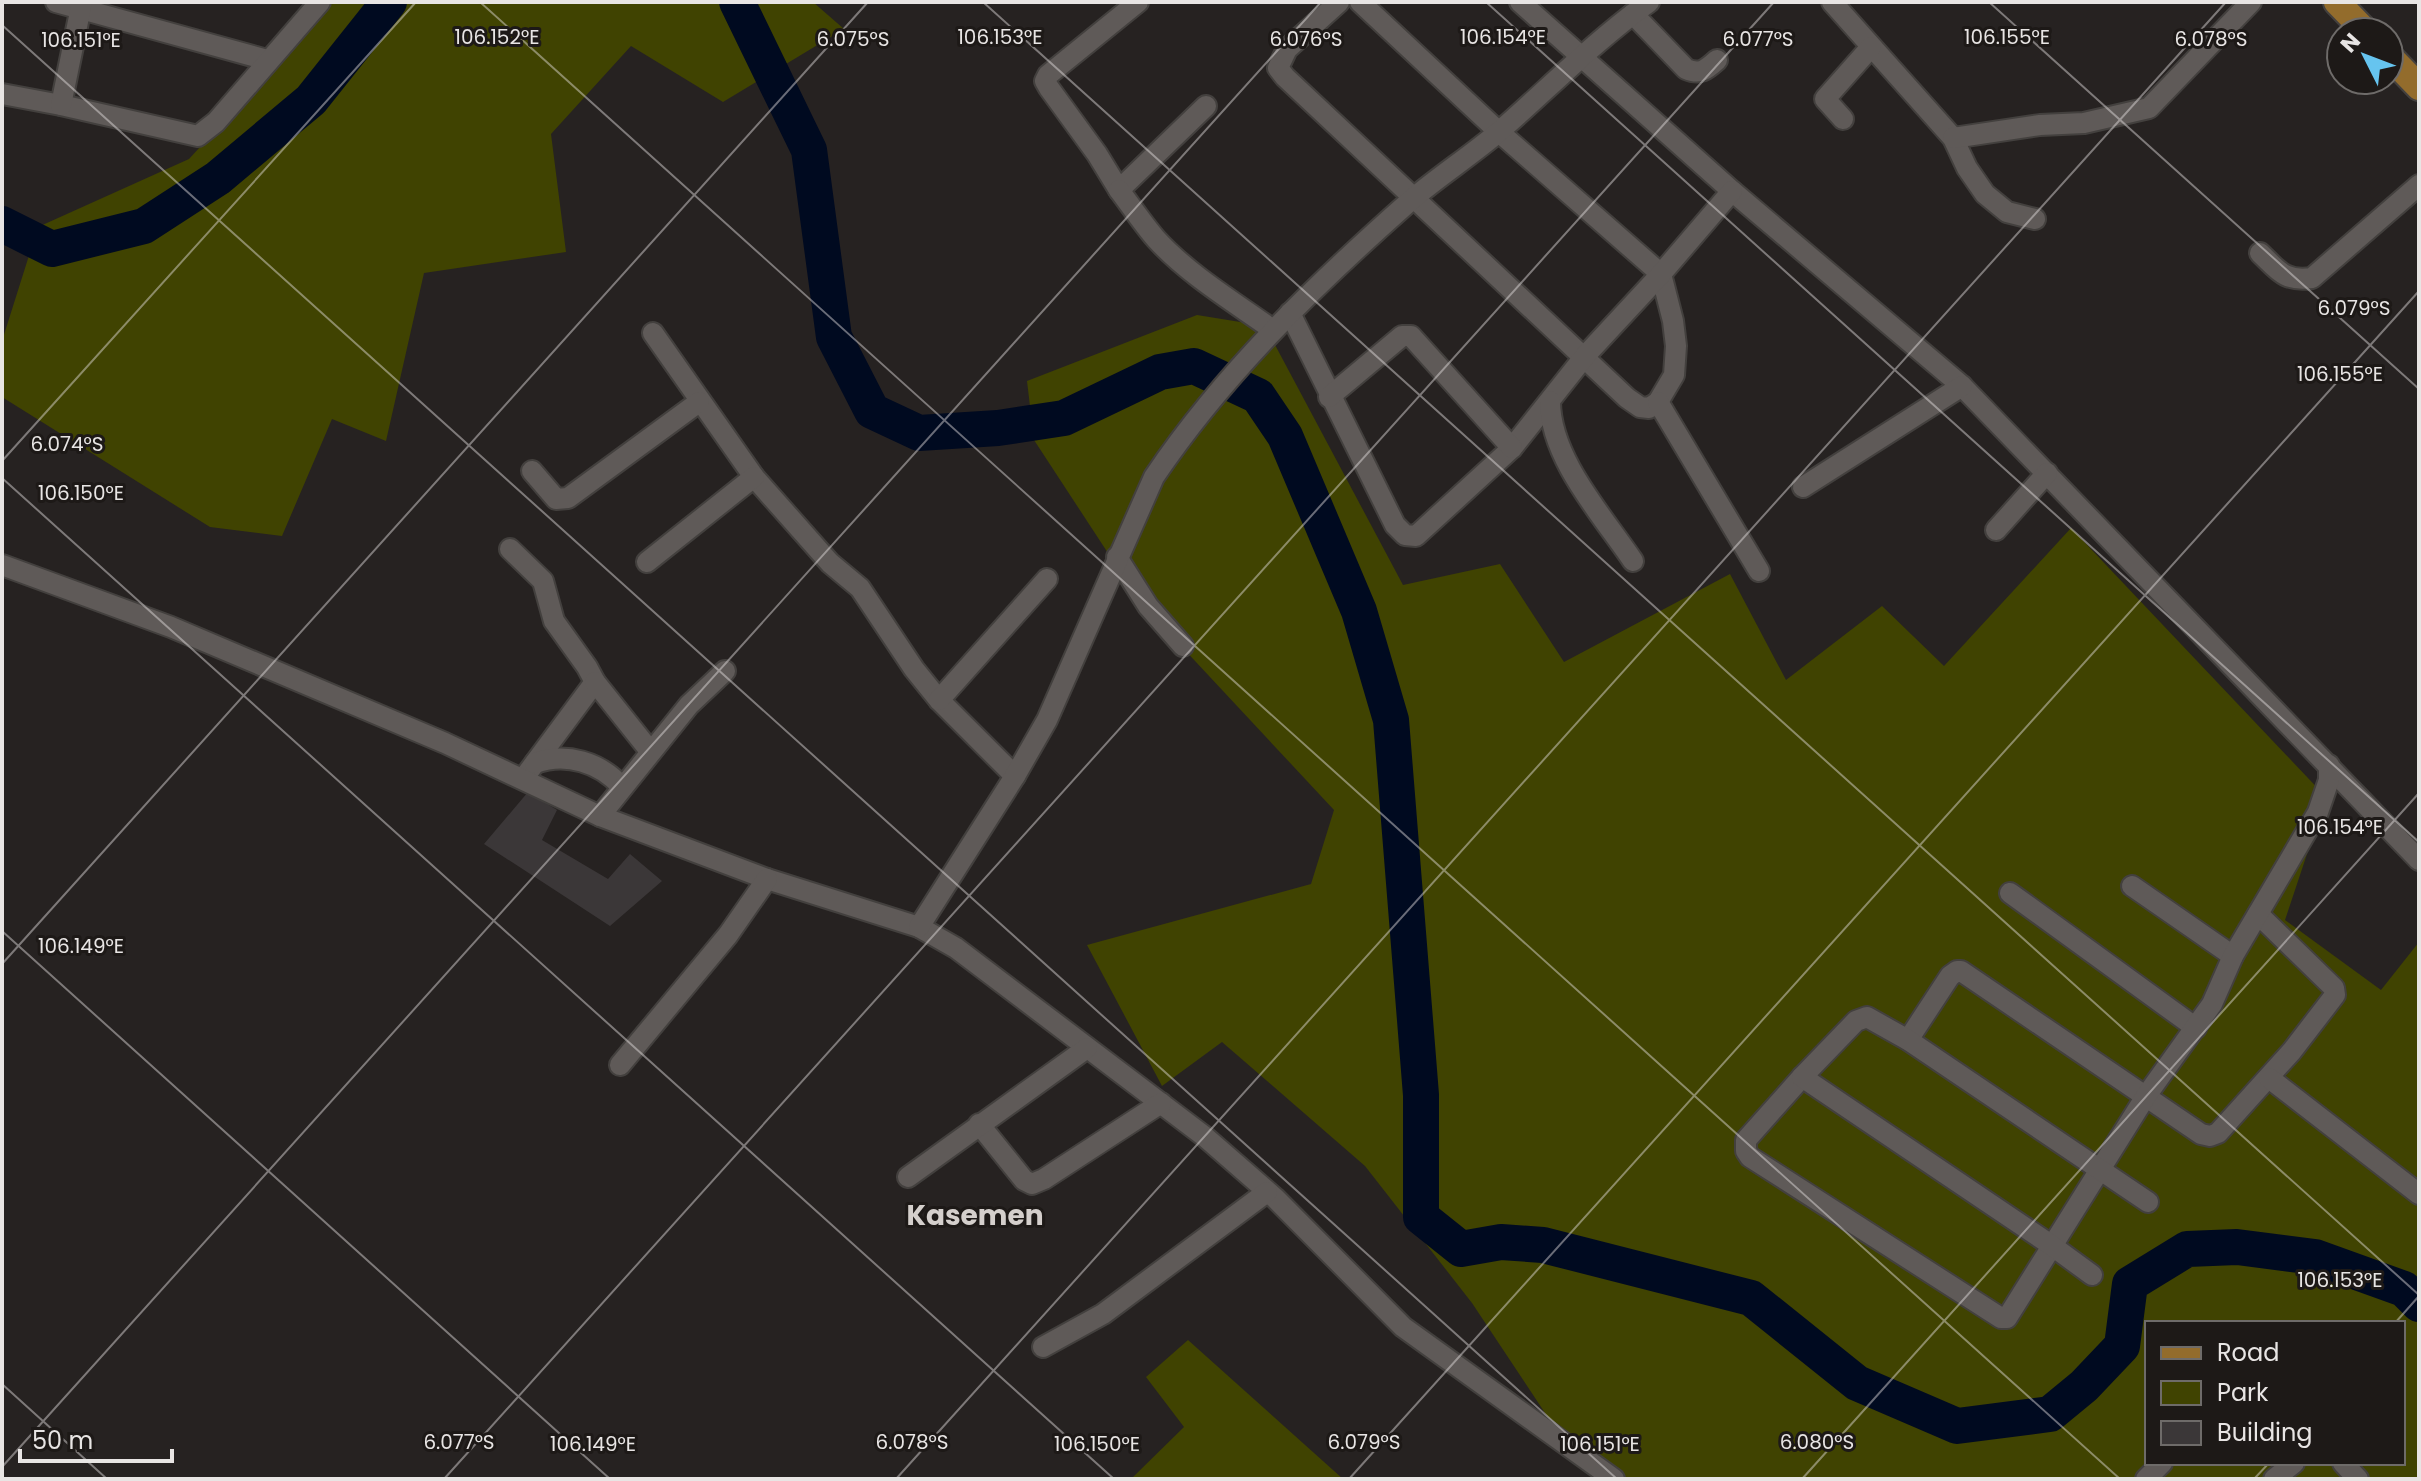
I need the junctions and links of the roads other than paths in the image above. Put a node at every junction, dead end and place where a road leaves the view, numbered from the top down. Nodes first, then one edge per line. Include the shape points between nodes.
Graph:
1 (56, 2) edge
2 (320, 2) edge
3 (1138, 2) edge
4 (1339, 2) edge
5 (1360, 2) edge
6 (1520, 2) edge
7 (1832, 2) edge
8 (2251, 2) edge
9 (82, 5) edge
10 (1641, 8) edge
11 (1871, 47) junction
12 (1581, 57) junction
13 (267, 60) junction
14 (1717, 60) dead end
15 (2, 94) edge
16 (61, 105) junction
17 (1206, 106) dead end
18 (1843, 119) dead end
19 (1499, 132) junction
20 (1953, 138) junction
21 (2419, 185) edge
22 (1119, 190) junction
23 (1732, 191) junction
24 (1412, 199) junction
25 (2035, 219) dead end
26 (2260, 253) dead end
27 (1661, 274) junction
28 (1290, 313) junction
29 (653, 333) dead end
30 (1269, 335) junction
31 (1585, 356) junction
32 (1962, 386) junction
33 (1329, 397) junction
34 (1550, 401) junction
35 (699, 402) junction
36 (1658, 402) junction
37 (1512, 448) junction
38 (532, 471) dead end
39 (2047, 473) junction
40 (754, 477) junction
41 (1803, 487) dead end
42 (1996, 530) dead end
43 (510, 549) dead end
44 (1117, 557) junction
45 (1633, 561) dead end
46 (647, 562) dead end
47 (2, 565) edge
48 (1759, 571) dead end
49 (1047, 579) dead end
50 (1183, 646) dead end
51 (725, 671) dead end
52 (595, 682) junction
53 (939, 700) junction
54 (650, 751) junction
55 (2329, 765) junction
56 (529, 771) junction
57 (1015, 776) junction
58 (622, 787) junction
59 (600, 816) junction
60 (2419, 860) edge
61 (767, 879) junction
62 (2132, 886) dead end
63 (2010, 893) dead end
64 (2258, 914) junction
65 (919, 927) junction
66 (2233, 956) junction
67 (2196, 1028) junction
68 (1908, 1040) junction
69 (1087, 1048) junction
70 (620, 1065) dead end
71 (1802, 1077) junction
72 (2269, 1078) junction
73 (2146, 1096) junction
74 (1161, 1103) junction
75 (979, 1124) junction
76 (2100, 1170) junction
77 (908, 1177) dead end
78 (1267, 1192) junction
79 (2419, 1194) edge
80 (2148, 1202) dead end
81 (2051, 1245) junction
82 (2092, 1275) dead end
83 (1043, 1347) dead end
84 (2292, 1465) edge
85 (1614, 1479) edge
86 (2274, 1479) edge

1 - 9 street
2 - 13 street
3 - 22 street via 1045,81
4 - 24 street via 1287,49 1278,68
5 - 19 street
6 - 12 street
7 - 11 street
8 - 20 street via 2149,108 2084,123
9 - 13 street
9 - 16 street
10 - 12 street
10 - 14 street via 1686,69 1695,73
11 - 18 street via 1825,99
11 - 20 street
12 - 19 street
12 - 23 street
13 - 16 street via 198,136
15 - 16 street
17 - 22 street
19 - 24 street
19 - 27 street
20 - 25 street via 1985,194 2007,212
21 - 26 street via 2312,278 2283,275
22 - 30 street via 1174,256
23 - 27 street
23 - 32 street
24 - 28 street
24 - 31 street
27 - 31 street
27 - 36 street via 1676,361
28 - 30 street
28 - 33 street
29 - 35 street
30 - 44 street via 1154,477
31 - 34 street
31 - 36 street via 1640,407
32 - 39 street
32 - 41 street
33 - 37 street via 1402,336 1411,336
33 - 37 street via 1405,535 1416,536
34 - 37 street
34 - 45 street via 1550,422 1568,465
35 - 38 street via 568,498 556,499
35 - 40 street
36 - 48 street
39 - 42 street
39 - 55 street
40 - 46 street
40 - 53 street via 830,563 860,588
43 - 52 street via 543,581 554,621
44 - 50 street via 1148,606
44 - 57 street via 1047,720
47 - 56 street via 171,627 445,743
49 - 53 street
51 - 54 street
52 - 54 street
52 - 56 street
53 - 57 street
54 - 58 street
55 - 60 street
55 - 64 street via 2318,812
56 - 58 street via 548,758 586,762 612,775
56 - 59 street
57 - 65 street
58 - 59 street
59 - 61 street
61 - 65 street
61 - 70 street via 720,946
62 - 66 street
63 - 67 street
64 - 66 street
64 - 72 street via 2334,988 2335,995
65 - 69 street via 956,948
66 - 67 street
67 - 73 street
68 - 71 street via 1863,1017
68 - 73 street via 1950,976 1961,971
68 - 76 street
69 - 74 street
69 - 75 street
71 - 81 street
71 - 81 street via 1746,1140 1746,1151 1758,1163 2003,1319
72 - 73 street via 2210,1136
72 - 79 street
73 - 76 street
74 - 75 street via 1032,1184
74 - 78 street
75 - 77 street
76 - 80 street
76 - 81 street
78 - 83 street via 1103,1314
78 - 85 street via 1403,1327
81 - 82 street
84 - 86 street

